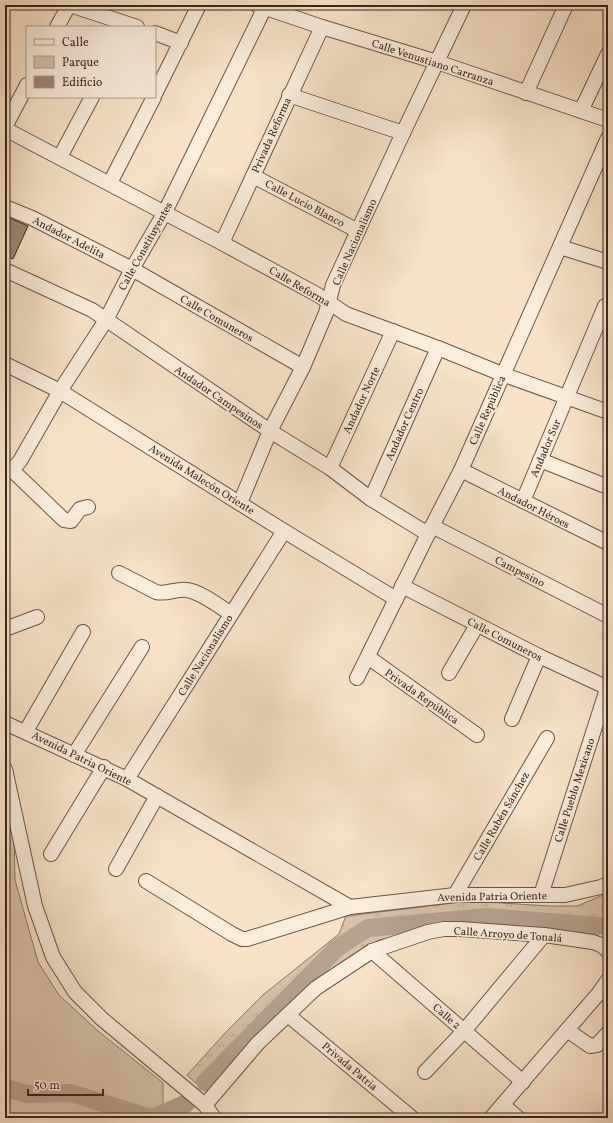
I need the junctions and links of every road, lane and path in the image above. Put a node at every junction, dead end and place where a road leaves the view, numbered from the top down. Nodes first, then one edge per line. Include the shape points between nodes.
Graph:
1 (69, 5) edge
2 (200, 5) edge
3 (463, 5) edge
4 (566, 5) edge
5 (263, 6) edge
6 (58, 26) edge
7 (131, 26) edge
8 (322, 27) junction
9 (156, 34) edge
10 (181, 43) junction
11 (608, 54) edge
12 (437, 62) junction
13 (26, 87) edge
14 (156, 92) edge
15 (526, 93) junction
16 (290, 95) junction
17 (91, 98) edge
18 (153, 98) edge
19 (581, 111) junction
20 (608, 120) edge
21 (5, 128) edge
22 (403, 134) junction
23 (608, 138) edge
24 (60, 158) junction
25 (253, 176) junction
26 (110, 184) junction
27 (5, 207) edge
28 (165, 212) junction
29 (358, 231) junction
30 (222, 243) junction
31 (560, 247) junction
32 (608, 262) edge
33 (132, 269) junction
34 (5, 270) edge
35 (329, 302) junction
36 (605, 306) dead end
37 (106, 320) junction
38 (393, 331) junction
39 (438, 348) junction
40 (5, 364) edge
41 (303, 367) junction
42 (502, 374) junction
43 (60, 391) junction
44 (567, 396) junction
45 (608, 412) edge
46 (270, 431) junction
47 (540, 460) junction
48 (8, 468) edge
49 (330, 468) junction
50 (461, 470) junction
51 (608, 487) edge
52 (370, 499) junction
53 (523, 501) junction
54 (240, 503) junction
55 (88, 507) dead end
56 (430, 530) junction
57 (284, 532) junction
58 (608, 543) edge
59 (119, 573) dead end
60 (402, 586) junction
61 (396, 599) junction
62 (231, 614) junction
63 (608, 616) edge
64 (37, 617) dead end
65 (477, 625) junction
66 (5, 629) edge
67 (84, 632) dead end
68 (142, 647) dead end
69 (538, 656) junction
70 (368, 657) junction
71 (449, 673) dead end
72 (357, 678) dead end
73 (608, 687) edge
74 (512, 719) dead end
75 (5, 723) edge
76 (26, 731) junction
77 (477, 735) dead end
78 (547, 738) dead end
79 (74, 755) junction
80 (104, 767) junction
81 (5, 769) edge
82 (127, 779) junction
83 (157, 796) junction
84 (51, 854) dead end
85 (116, 869) dead end
86 (146, 881) dead end
87 (608, 884) edge
88 (455, 895) junction
89 (541, 895) junction
90 (350, 907) junction
91 (544, 935) junction
92 (372, 951) junction
93 (608, 951) edge
94 (608, 980) edge
95 (288, 1015) junction
96 (567, 1030) junction
97 (464, 1031) junction
98 (608, 1033) edge
99 (425, 1072) dead end
100 (522, 1082) junction
101 (205, 1105) junction
102 (503, 1105) junction
103 (214, 1118) edge
104 (412, 1118) edge
105 (491, 1118) edge
106 (518, 1118) edge

1 - 6 street
1 - 7 street
2 - 10 street
3 - 12 street, Calle Nacionalismo
4 - 15 street
5 - 8 street, Calle Venustiano Carranza
5 - 28 street, Calle Constituyentes
8 - 12 street, Calle Venustiano Carranza
8 - 16 street, Privada Reforma
9 - 10 street
10 - 14 street
11 - 19 street
12 - 15 street, Calle Venustiano Carranza
12 - 22 street, Calle Nacionalismo
13 - 21 street
15 - 19 street, Calle Venustiano Carranza
16 - 22 street
16 - 25 street, Privada Reforma
17 - 24 street
18 - 26 street
19 - 20 street, Calle Venustiano Carranza
21 - 24 street, Calle Reforma
22 - 29 street, Calle Nacionalismo
23 - 31 street, Calle República
24 - 26 street, Calle Reforma
25 - 29 street, Calle Lucio Blanco
25 - 30 street, Privada Reforma
26 - 28 street, Calle Reforma
27 - 33 street, Andador Adelita
28 - 30 street, Calle Reforma
28 - 33 street, Calle Constituyentes
29 - 35 street, Calle Nacionalismo via 333,285
30 - 35 street, Calle Reforma
31 - 32 street
31 - 42 street, Calle República
33 - 37 street, Calle Constituyentes
33 - 41 street, Calle Comuneros
34 - 37 street, Andador Campesinos via 92,310
35 - 38 street, Calle Reforma via 346,314
35 - 41 street, Calle Nacionalismo
36 - 44 street, Andador Sur
37 - 43 street, Calle Constituyentes
37 - 46 street, Andador Campesinos
38 - 39 street, Calle Reforma
38 - 49 street, Andador Norte
39 - 42 street, Calle Reforma
39 - 52 street, Andador Centro
40 - 43 street, Avenida Malecón Oriente
41 - 46 street, Calle Nacionalismo
42 - 44 street, Calle Reforma
42 - 50 street, Calle República
43 - 48 street, Calle Constituyentes via 20,460
43 - 54 street, Avenida Malecón Oriente
44 - 45 street, Calle Reforma
44 - 47 street, Andador Sur
46 - 49 street, Andador Campesinos
46 - 54 street, Calle Nacionalismo
47 - 51 street
47 - 53 street, Andador Sur
48 - 55 street via 64,520 71,521 80,509
49 - 52 street, Andador Campesinos
50 - 53 street, Andador Héroes
50 - 56 street, Calle República
52 - 56 street, Andador Campesinos
53 - 58 street, Andador Héroes
54 - 57 street, Avenida Malecón Oriente
56 - 60 street, Calle República
56 - 63 street, Campesino
57 - 61 street, Avenida Malecón Oriente
57 - 62 street, Calle Nacionalismo
59 - 62 street via 162,594 190,590
60 - 61 street, Calle República
60 - 65 street, Calle Comuneros
61 - 70 street, Calle República
62 - 82 street, Calle Nacionalismo
64 - 66 street
65 - 69 street, Calle Comuneros
65 - 71 street
67 - 76 street
68 - 79 street
69 - 73 street, Calle Comuneros
69 - 74 street
70 - 72 street, Calle República
70 - 77 street, Privada República
73 - 89 street, Calle Pueblo Mexicano
75 - 76 street, Avenida Patria Oriente
76 - 79 street, Avenida Patria Oriente
78 - 88 street, Calle Rubén Sánchez
79 - 80 street, Avenida Patria Oriente
80 - 82 street, Avenida Patria Oriente
80 - 84 street
81 - 101 street via 35,906 53,956 75,992 102,1019
82 - 83 street, Avenida Patria Oriente
83 - 85 street
83 - 90 street, Avenida Patria Oriente
86 - 90 street, Avenida Patria Oriente via 242,939
87 - 89 street, Avenida Patria Oriente via 565,895
88 - 89 street, Avenida Patria Oriente
88 - 90 street, Avenida Patria Oriente
91 - 92 street, Calle Arroyo de Tonalá via 444,929
91 - 93 street, Calle Arroyo de Tonalá via 593,942 601,944
91 - 97 street
92 - 95 street, Calle Arroyo de Tonalá via 316,988
92 - 97 street, Calle 2
94 - 96 street
95 - 101 street, Calle Arroyo de Tonalá via 258,1043
95 - 104 street, Privada Patria
96 - 98 street via 590,1046 597,1045
96 - 100 street
97 - 99 street
97 - 100 street, Calle 2
100 - 102 street
101 - 103 street
102 - 105 street
102 - 106 street

